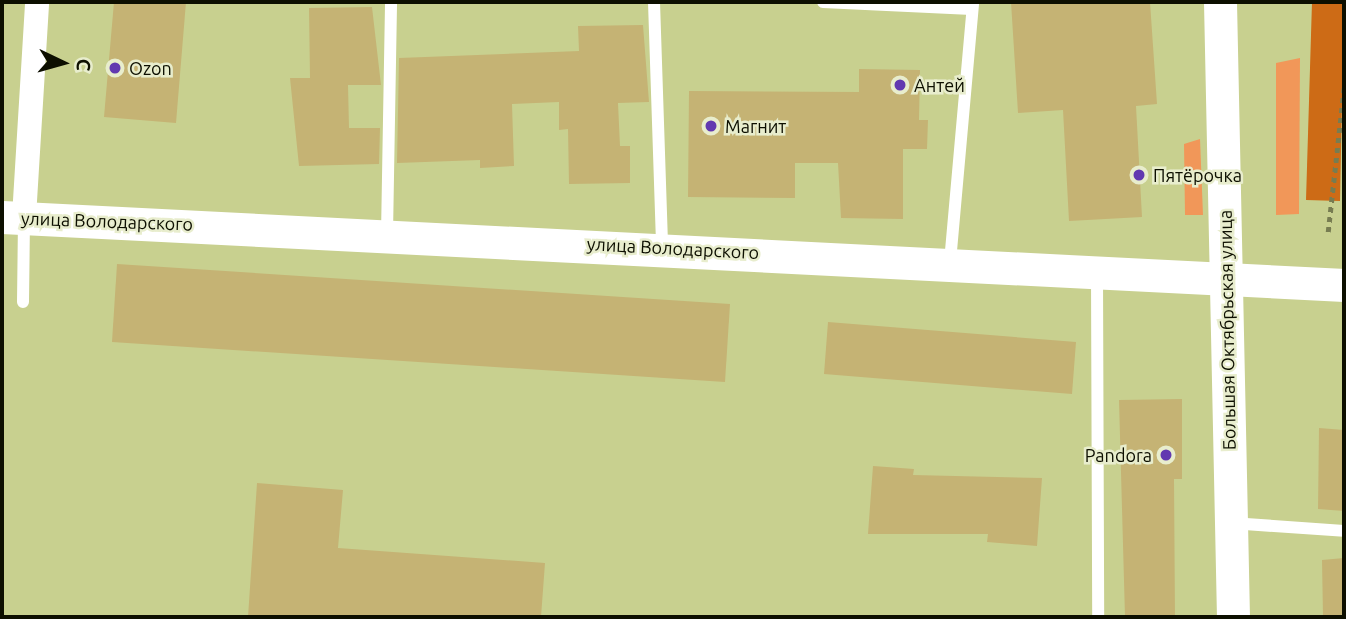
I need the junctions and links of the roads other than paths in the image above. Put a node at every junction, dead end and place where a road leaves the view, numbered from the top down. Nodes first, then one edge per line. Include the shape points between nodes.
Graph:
1 (37, 2) edge
2 (391, 2) edge
3 (654, 2) edge
4 (823, 2) edge
5 (1220, 2) edge
6 (973, 5) edge
7 (13, 217) edge
8 (387, 234) junction
9 (662, 247) junction
10 (950, 262) junction
11 (1097, 269) junction
12 (1226, 275) junction
13 (1344, 285) edge
14 (23, 302) dead end
15 (1230, 523) junction
16 (1344, 531) edge
17 (1097, 617) edge
18 (1233, 617) edge

1 - 7 street
2 - 8 lane
3 - 9 lane
4 - 6 lane
5 - 12 street, Большая Октябрьская улица
6 - 10 lane
7 - 8 street, улица Володарского
7 - 14 lane
8 - 9 street, улица Володарского
9 - 10 street, улица Володарского
10 - 11 street, улица Володарского
11 - 12 street, улица Володарского
11 - 17 lane
12 - 13 street, улица Володарского
12 - 15 street, Большая Октябрьская улица
15 - 16 lane
15 - 18 street, Большая Октябрьская улица

